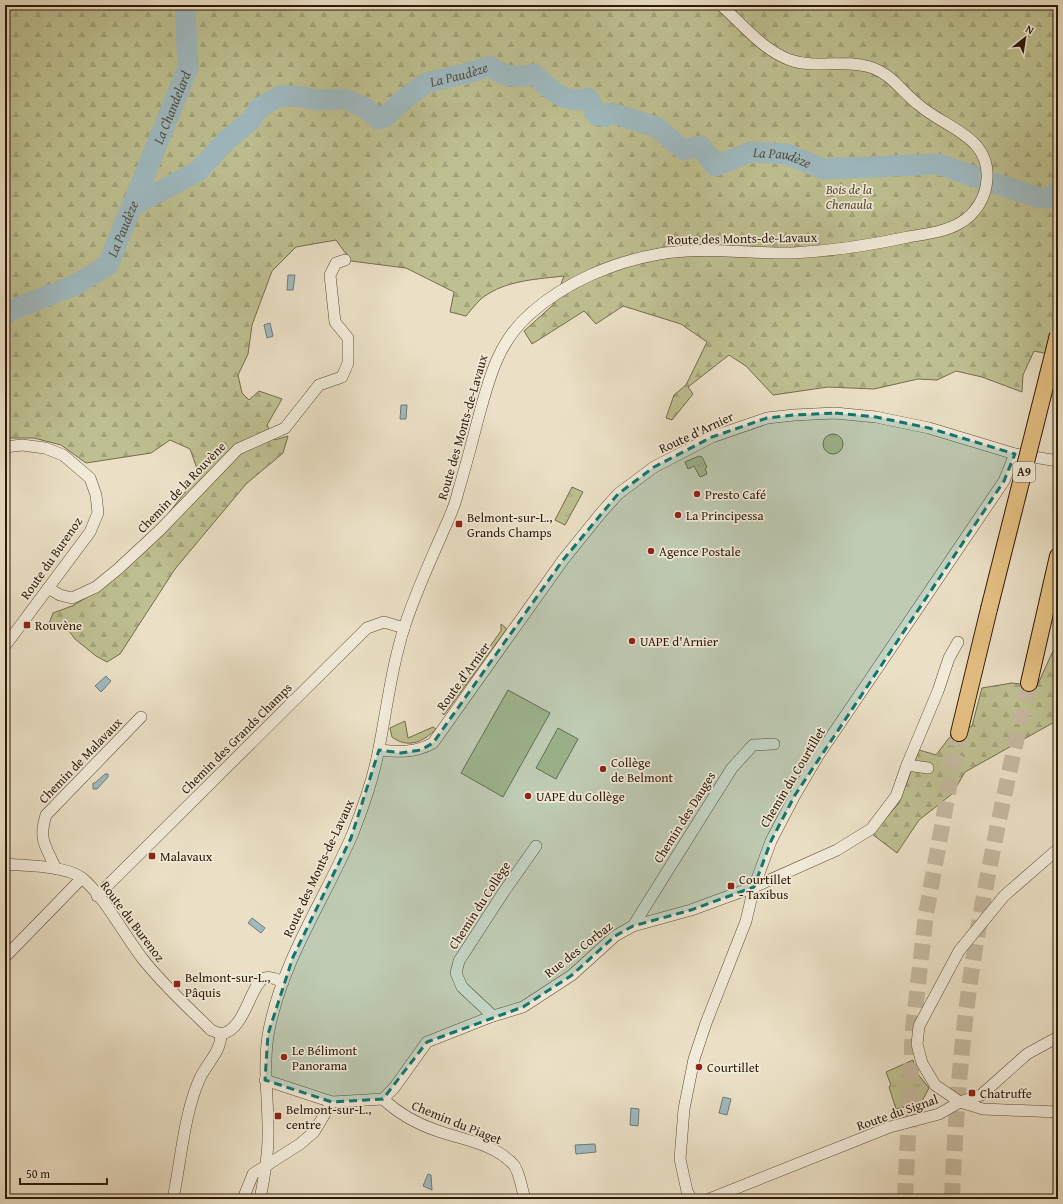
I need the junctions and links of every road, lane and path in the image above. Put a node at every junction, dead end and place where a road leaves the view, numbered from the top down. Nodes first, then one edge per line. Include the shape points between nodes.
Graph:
1 (721, 5) edge
2 (345, 260) dead end
3 (1058, 335) edge
4 (5, 448) edge
5 (1015, 454) junction
6 (1058, 461) edge
7 (1058, 556) edge
8 (48, 588) junction
9 (404, 628) junction
10 (958, 642) dead end
11 (5, 646) edge
12 (1029, 683) tunnel mouth
13 (141, 717) dead end
14 (959, 733) tunnel mouth
15 (774, 744) dead end
16 (379, 750) junction
17 (907, 765) junction
18 (928, 768) dead end
19 (536, 846) dead end
20 (1058, 849) edge
21 (5, 864) edge
22 (56, 869) junction
23 (82, 878) junction
24 (754, 887) junction
25 (97, 896) junction
26 (633, 926) junction
27 (5, 957) edge
28 (283, 982) junction
29 (493, 1016) junction
30 (221, 1034) junction
31 (1058, 1037) edge
32 (265, 1080) junction
33 (383, 1099) junction
34 (332, 1102) junction
35 (960, 1102) junction
36 (1058, 1112) edge
37 (266, 1165) junction
38 (525, 1198) edge
39 (173, 1199) edge
40 (243, 1199) edge
41 (260, 1199) edge
42 (691, 1199) edge
43 (710, 1199) edge

1 - 9 street, Route des Monts-de-Lavaux via 768,48 792,60 815,64 846,62 874,68 897,82 919,106 974,141 984,158 988,175 984,194 974,212 961,223 945,230 872,244 792,253 706,250 660,254 605,268 569,286 528,314 498,353 489,376 456,502 419,585
2 - 8 street, Chemin de la Rouvène via 336,263 330,275 335,322 348,338 348,363 342,377 319,385 285,428 238,449 160,530 96,587 72,598
3 - 14 highway, A9, bridge
4 - 8 street, Route du Burenoz via 22,445 46,448 63,455 90,478 96,495 98,513 90,532
5 - 6 street, Route d'Arnier
5 - 16 street, Route d'Arnier via 929,428 876,417 835,413 767,418 735,428 686,449 654,467 618,494 601,513 563,560 433,743 421,750 401,753
5 - 24 street, Chemin du Courtillet via 1004,482 818,756 771,840
7 - 12 highway
8 - 11 street, Route du Burenoz
9 - 16 street, Route des Monts-de-Lavaux
9 - 25 street, Chemin des Grands Champs via 384,622 367,628
10 - 17 street, Rue des Corbaz via 949,658
13 - 22 street, Chemin de Malavaux via 46,815 41,830 44,844
15 - 26 street, Chemin des Dauges via 753,745 732,768
16 - 28 street, Route des Monts-de-Lavaux via 351,838
17 - 18 street
17 - 24 street, Rue des Corbaz via 896,796 871,829 837,850
19 - 29 street, Chemin du Collège via 463,955 456,972 462,987
20 - 35 street via 1004,896 959,951 919,1026 917,1044 922,1063 935,1085
21 - 22 street, Route du Burenoz
22 - 23 street, Route du Burenoz
23 - 25 street, Route du Burenoz
23 - 27 street
24 - 26 street, Rue des Corbaz via 691,910
24 - 42 street, Chemin du Courtillet via 746,921 694,1059 685,1102 680,1159 686,1191
25 - 30 street, Route du Burenoz via 142,959 211,1030
26 - 29 street, Rue des Corbaz via 615,936 572,975 523,1008
28 - 30 street via 269,977 259,982 249,1005 234,1026
28 - 32 street, Route des Monts-de-Lavaux via 268,1034
29 - 33 street, Rue des Corbaz via 427,1042
30 - 39 street via 221,1045 200,1077 192,1099
31 - 35 street, Route du Signal via 1027,1054 981,1095
32 - 34 street
32 - 37 street, Route des Monts-de-Lavaux via 268,1125
33 - 34 street
33 - 38 street, Chemin du Piaget via 399,1113 437,1131 469,1140 502,1155 514,1165
34 - 37 street via 314,1132
35 - 36 street via 983,1109
35 - 43 street, Route du Signal via 939,1114 890,1127
37 - 40 street via 253,1174
37 - 41 street, Route des Monts-de-Lavaux

